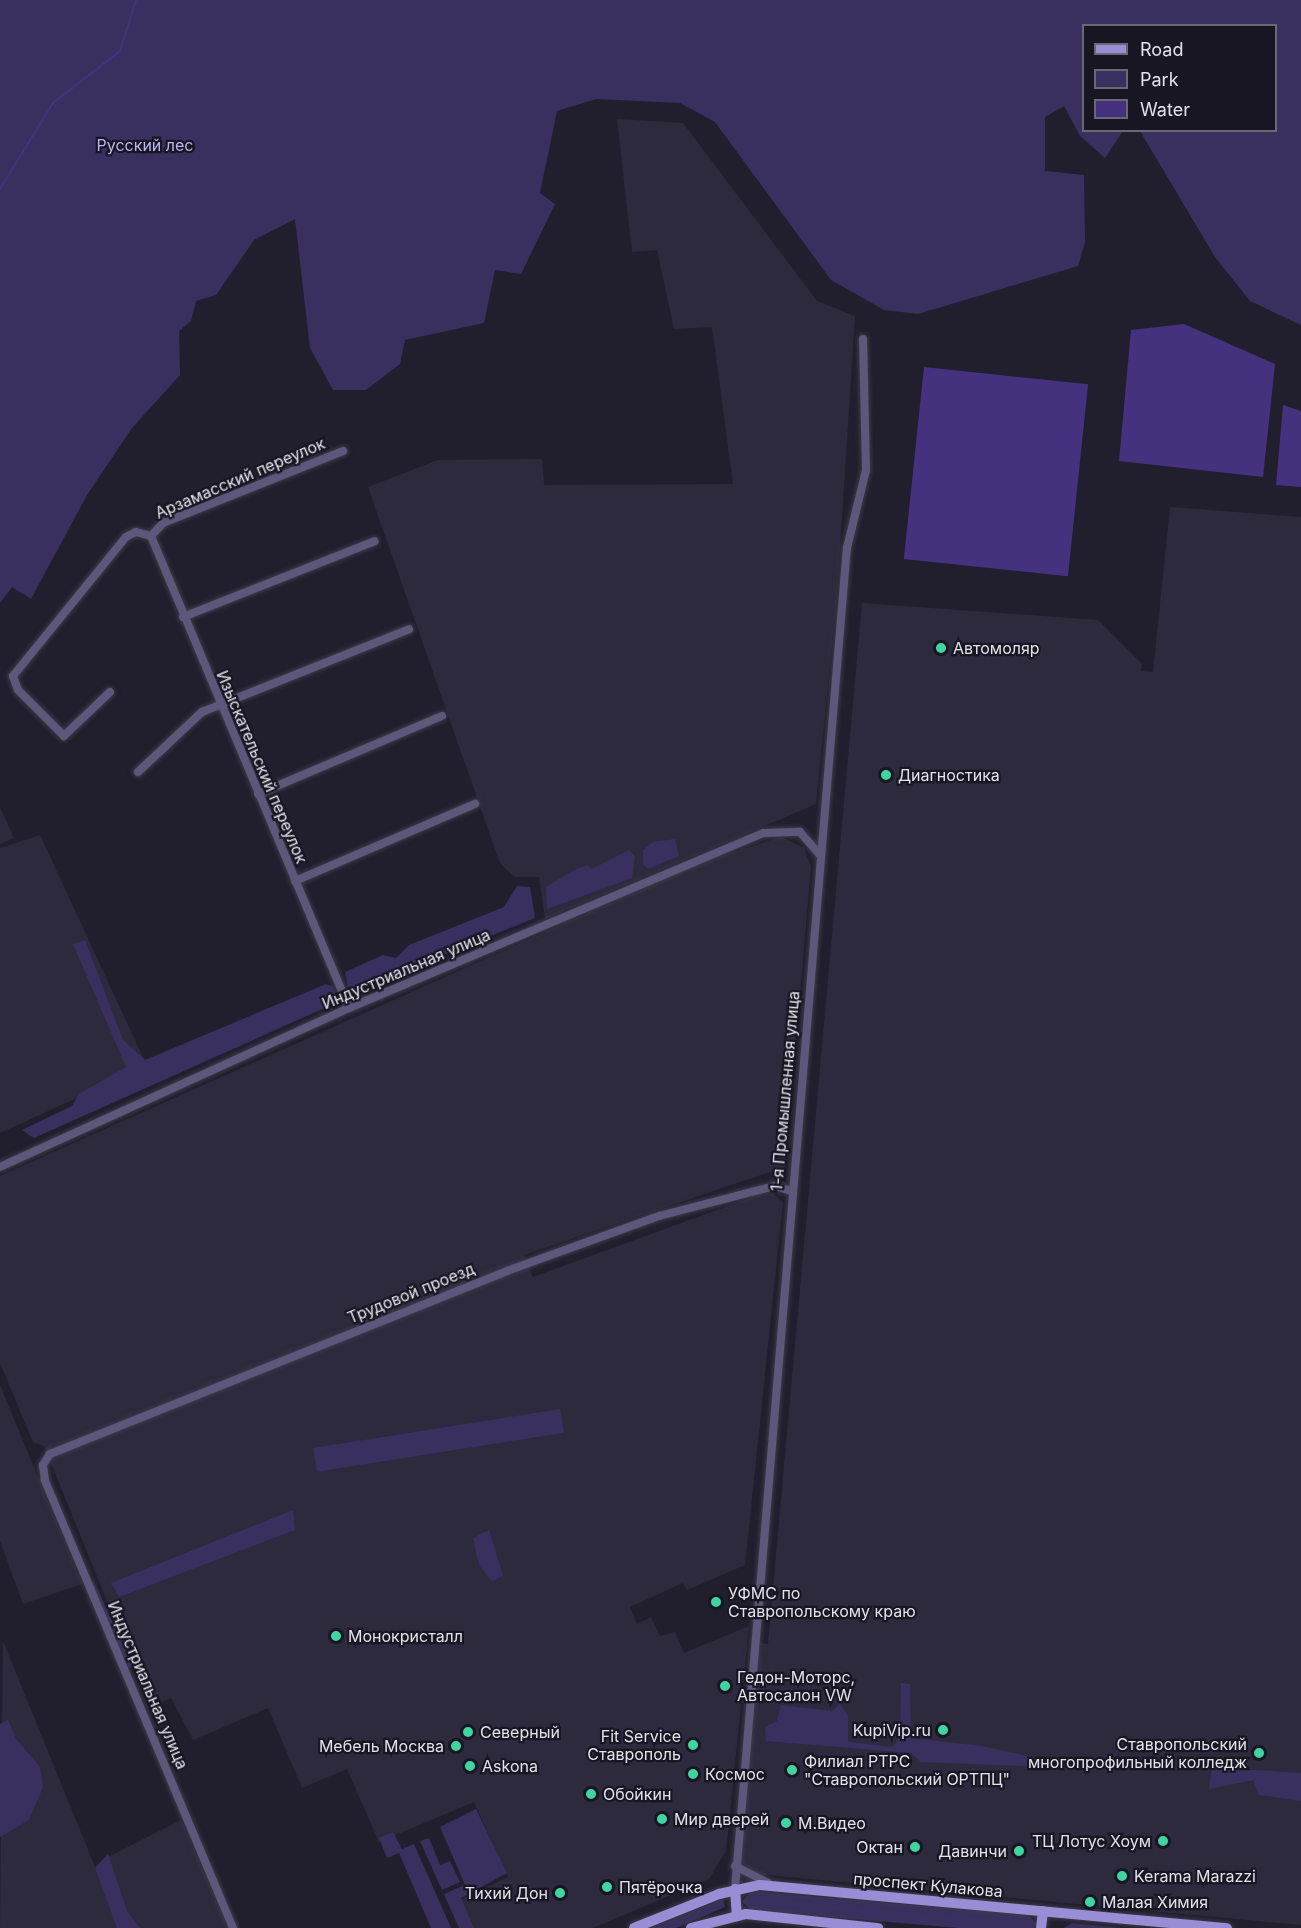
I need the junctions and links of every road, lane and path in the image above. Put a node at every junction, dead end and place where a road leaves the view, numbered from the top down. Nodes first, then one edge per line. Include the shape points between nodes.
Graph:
1 (862, 339) dead end
2 (343, 451) dead end
3 (151, 536) junction
4 (375, 541) dead end
5 (183, 617) junction
6 (409, 628) dead end
7 (110, 692) dead end
8 (221, 706) junction
9 (442, 716) dead end
10 (138, 772) dead end
11 (258, 794) junction
12 (475, 804) dead end
13 (820, 856) junction
14 (295, 881) junction
15 (349, 1008) junction
16 (0, 1167) edge
17 (791, 1191) junction
18 (50, 1454) joint
19 (736, 1847) junction
20 (735, 1866) junction
21 (734, 1876) junction
22 (749, 1877) junction
23 (780, 1886) junction
24 (735, 1889) junction
25 (719, 1894) junction
26 (1042, 1911) junction
27 (737, 1915) junction
28 (1184, 1926) edge
29 (233, 1928) edge
30 (634, 1928) edge
31 (691, 1928) edge
32 (878, 1928) edge
33 (1041, 1928) edge
34 (1227, 1928) edge

1 - 13 street, 1-я Промышленная улица via 866,470 847,548
2 - 3 street, Арзамасский переулок via 164,523
3 - 5 street, Изыскательский переулок
3 - 7 street via 136,532 126,537 14,675 18,690 64,736
4 - 5 street
5 - 8 street, Изыскательский переулок
6 - 8 street
8 - 10 street via 192,718
8 - 11 street, Изыскательский переулок
9 - 11 street
11 - 14 street, Изыскательский переулок
12 - 14 street
13 - 15 street, Индустриальная улица via 800,832 764,833
13 - 17 street, 1-я Промышленная улица
14 - 15 street, Изыскательский переулок
15 - 16 street, Индустриальная улица
17 - 18 street, Трудовой проезд via 775,1186 659,1216 498,1274
17 - 19 street, 1-я Промышленная улица
18 - 29 street, Индустриальная улица via 43,1465 45,1480
19 - 20 street, 1-я Промышленная улица
19 - 22 street
20 - 21 street, 1-я Промышленная улица
20 - 22 street
21 - 24 street, 1-я Промышленная улица
21 - 25 street
22 - 23 street
23 - 24 main road, проспект Кулакова
23 - 26 main road, проспект Кулакова
24 - 25 main road, проспект Кулакова
24 - 27 main road
25 - 30 main road, проспект Кулакова
26 - 28 main road, проспект Кулакова
26 - 33 main road
27 - 31 main road
27 - 32 main road
28 - 34 main road, проспект Кулакова

